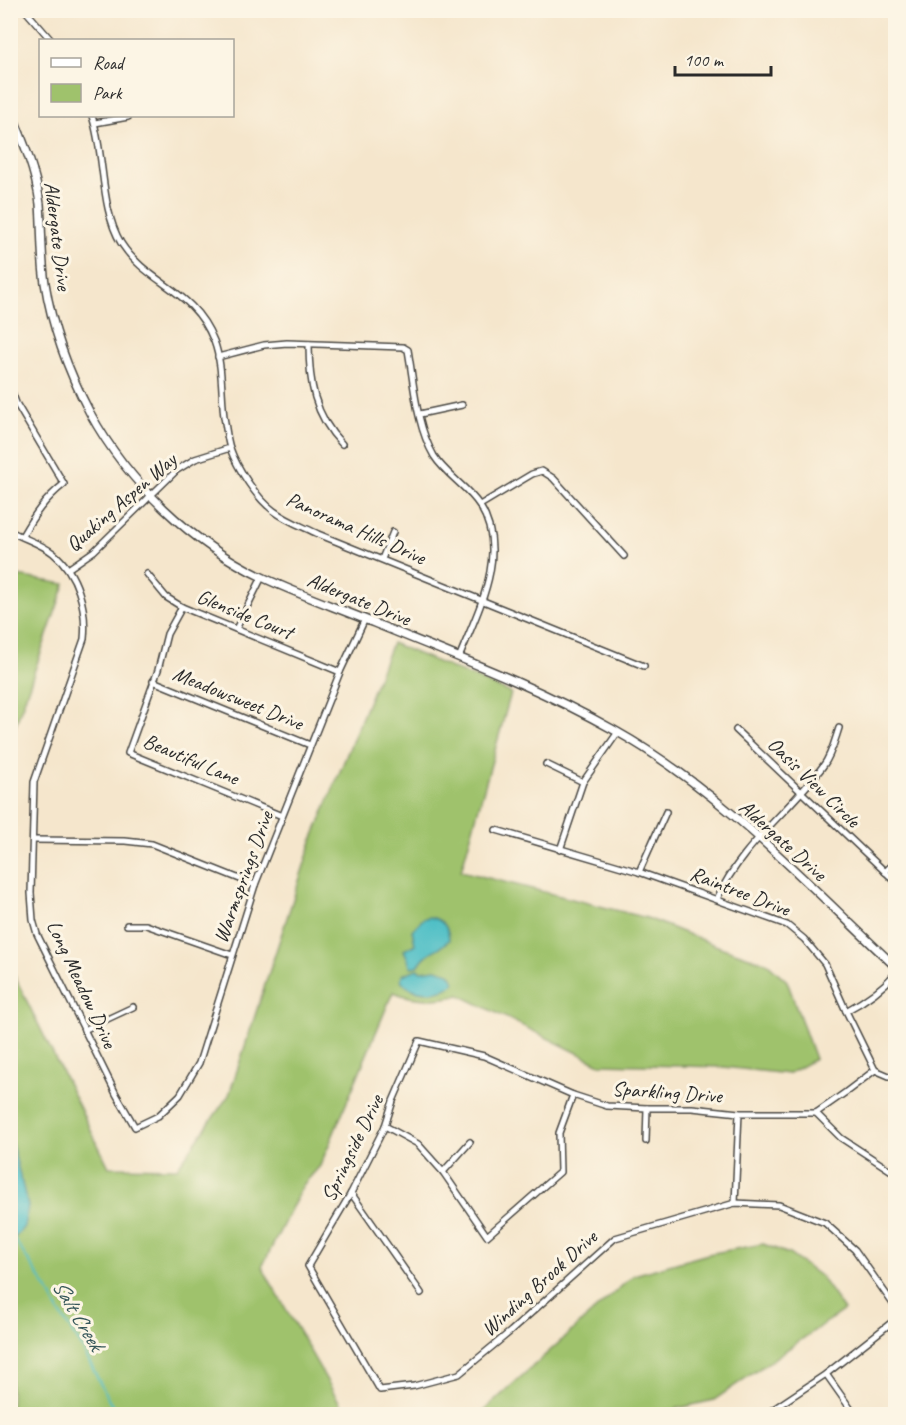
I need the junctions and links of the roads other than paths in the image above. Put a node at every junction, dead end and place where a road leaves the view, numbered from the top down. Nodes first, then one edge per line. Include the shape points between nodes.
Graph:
1 (25, 10) edge
2 (50, 39) edge
3 (10, 110) edge
4 (92, 117) edge
5 (128, 117) edge
6 (95, 123) junction
7 (309, 344) junction
8 (218, 357) junction
9 (10, 387) edge
10 (462, 405) dead end
11 (420, 414) junction
12 (342, 444) dead end
13 (230, 448) junction
14 (150, 495) junction
15 (480, 505) junction
16 (10, 531) edge
17 (393, 532) dead end
18 (22, 536) junction
19 (624, 556) dead end
20 (382, 559) junction
21 (68, 569) junction
22 (147, 574) dead end
23 (262, 577) junction
24 (482, 600) junction
25 (182, 607) junction
26 (365, 619) junction
27 (236, 628) junction
28 (459, 658) junction
29 (644, 666) dead end
30 (340, 672) junction
31 (153, 681) junction
32 (840, 728) dead end
33 (736, 730) dead end
34 (618, 732) junction
35 (310, 745) junction
36 (546, 764) dead end
37 (583, 782) junction
38 (801, 791) junction
39 (666, 813) dead end
40 (282, 816) junction
41 (496, 830) dead end
42 (759, 838) junction
43 (33, 840) junction
44 (560, 850) junction
45 (896, 861) edge
46 (639, 872) junction
47 (885, 872) junction
48 (896, 882) edge
49 (255, 885) junction
50 (717, 899) junction
51 (127, 925) dead end
52 (232, 955) junction
53 (896, 967) edge
54 (896, 974) edge
55 (133, 1007) dead end
56 (846, 1011) junction
57 (84, 1030) junction
58 (418, 1041) joint
59 (875, 1070) junction
60 (896, 1078) edge
61 (573, 1095) junction
62 (647, 1108) junction
63 (739, 1113) junction
64 (816, 1113) junction
65 (385, 1126) junction
66 (135, 1127) joint
67 (646, 1141) dead end
68 (470, 1142) dead end
69 (443, 1172) junction
70 (896, 1174) edge
71 (351, 1193) junction
72 (735, 1203) junction
73 (422, 1293) dead end
74 (896, 1308) edge
75 (896, 1319) edge
76 (826, 1374) junction
77 (380, 1390) joint
78 (850, 1408) dead end
79 (766, 1414) edge

1 - 2 street
3 - 14 street, Aldergate Drive via 26,149 39,202 45,283 61,345 91,414
4 - 6 street, Panorama Hills Drive
5 - 6 street
6 - 8 street, Panorama Hills Drive via 110,213 118,237 140,265 190,303 202,317
7 - 8 street via 264,345
7 - 11 street via 408,350
7 - 12 street via 316,404 326,426
8 - 13 street, Panorama Hills Drive
9 - 18 street via 64,484 36,511
10 - 11 street
11 - 15 street via 434,456
13 - 14 street, Quaking Aspen Way via 195,459
13 - 20 street, Panorama Hills Drive via 256,494 273,511
14 - 21 street, Quaking Aspen Way via 94,551
14 - 23 street, Aldergate Drive via 216,550
15 - 19 street via 542,471 553,478
15 - 24 street via 489,526 493,552
16 - 18 street
17 - 20 street
18 - 21 street via 53,553
20 - 24 street, Panorama Hills Drive
21 - 43 street, Long Meadow Drive via 84,610 84,639 34,782
22 - 25 street, Glenside Court via 166,597
23 - 26 street, Aldergate Drive
23 - 27 street
24 - 28 street
24 - 29 street, Panorama Hills Drive
25 - 27 street, Glenside Court
25 - 31 street, Beautiful Lane via 167,634
26 - 28 street, Aldergate Drive
26 - 30 street, Warmsprings Drive
27 - 30 street, Glenside Court
28 - 34 street, Aldergate Drive via 541,692
30 - 35 street, Warmsprings Drive
31 - 35 street, Meadowsweet Drive
31 - 40 street, Beautiful Lane via 128,753
32 - 38 street via 824,765
33 - 38 street, Oasis View Circle
34 - 37 street
34 - 42 street, Aldergate Drive via 713,799
35 - 40 street, Warmsprings Drive
36 - 37 street
37 - 44 street
38 - 42 street
38 - 47 street, Oasis View Circle
39 - 46 street
40 - 49 street, Warmsprings Drive
41 - 44 street, Raintree Drive
42 - 50 street via 726,879
42 - 53 street, Aldergate Drive
43 - 49 street via 152,844
43 - 57 street, Long Meadow Drive via 33,920
44 - 46 street, Raintree Drive
45 - 47 street
46 - 50 street, Raintree Drive
47 - 48 street, Oasis View Circle
49 - 52 street, Warmsprings Drive
50 - 56 street, Raintree Drive via 787,925 804,939 825,964
51 - 52 street via 146,925
52 - 66 street, Warmsprings Drive via 199,1063 180,1095 158,1116
54 - 56 street via 865,1001
55 - 57 street
56 - 59 street, Raintree Drive
57 - 66 street, Long Meadow Drive
58 - 61 street, Sparkling Drive via 484,1056
58 - 65 street, Springside Drive
59 - 60 street
59 - 64 street
61 - 62 street, Sparkling Drive via 607,1106
61 - 69 street via 559,1133 560,1172 487,1236
62 - 63 street, Sparkling Drive
62 - 67 street
63 - 64 street, Sparkling Drive
63 - 72 street
64 - 70 street via 841,1138
65 - 69 street via 418,1144
65 - 71 street, Springside Drive
68 - 69 street
71 - 73 street
71 - 77 street, Springside Drive via 308,1266
72 - 74 street, Winding Brook Drive via 779,1206 825,1223 855,1250
72 - 77 street, Winding Brook Drive via 615,1238 459,1374
75 - 76 street
76 - 78 street
76 - 79 street

